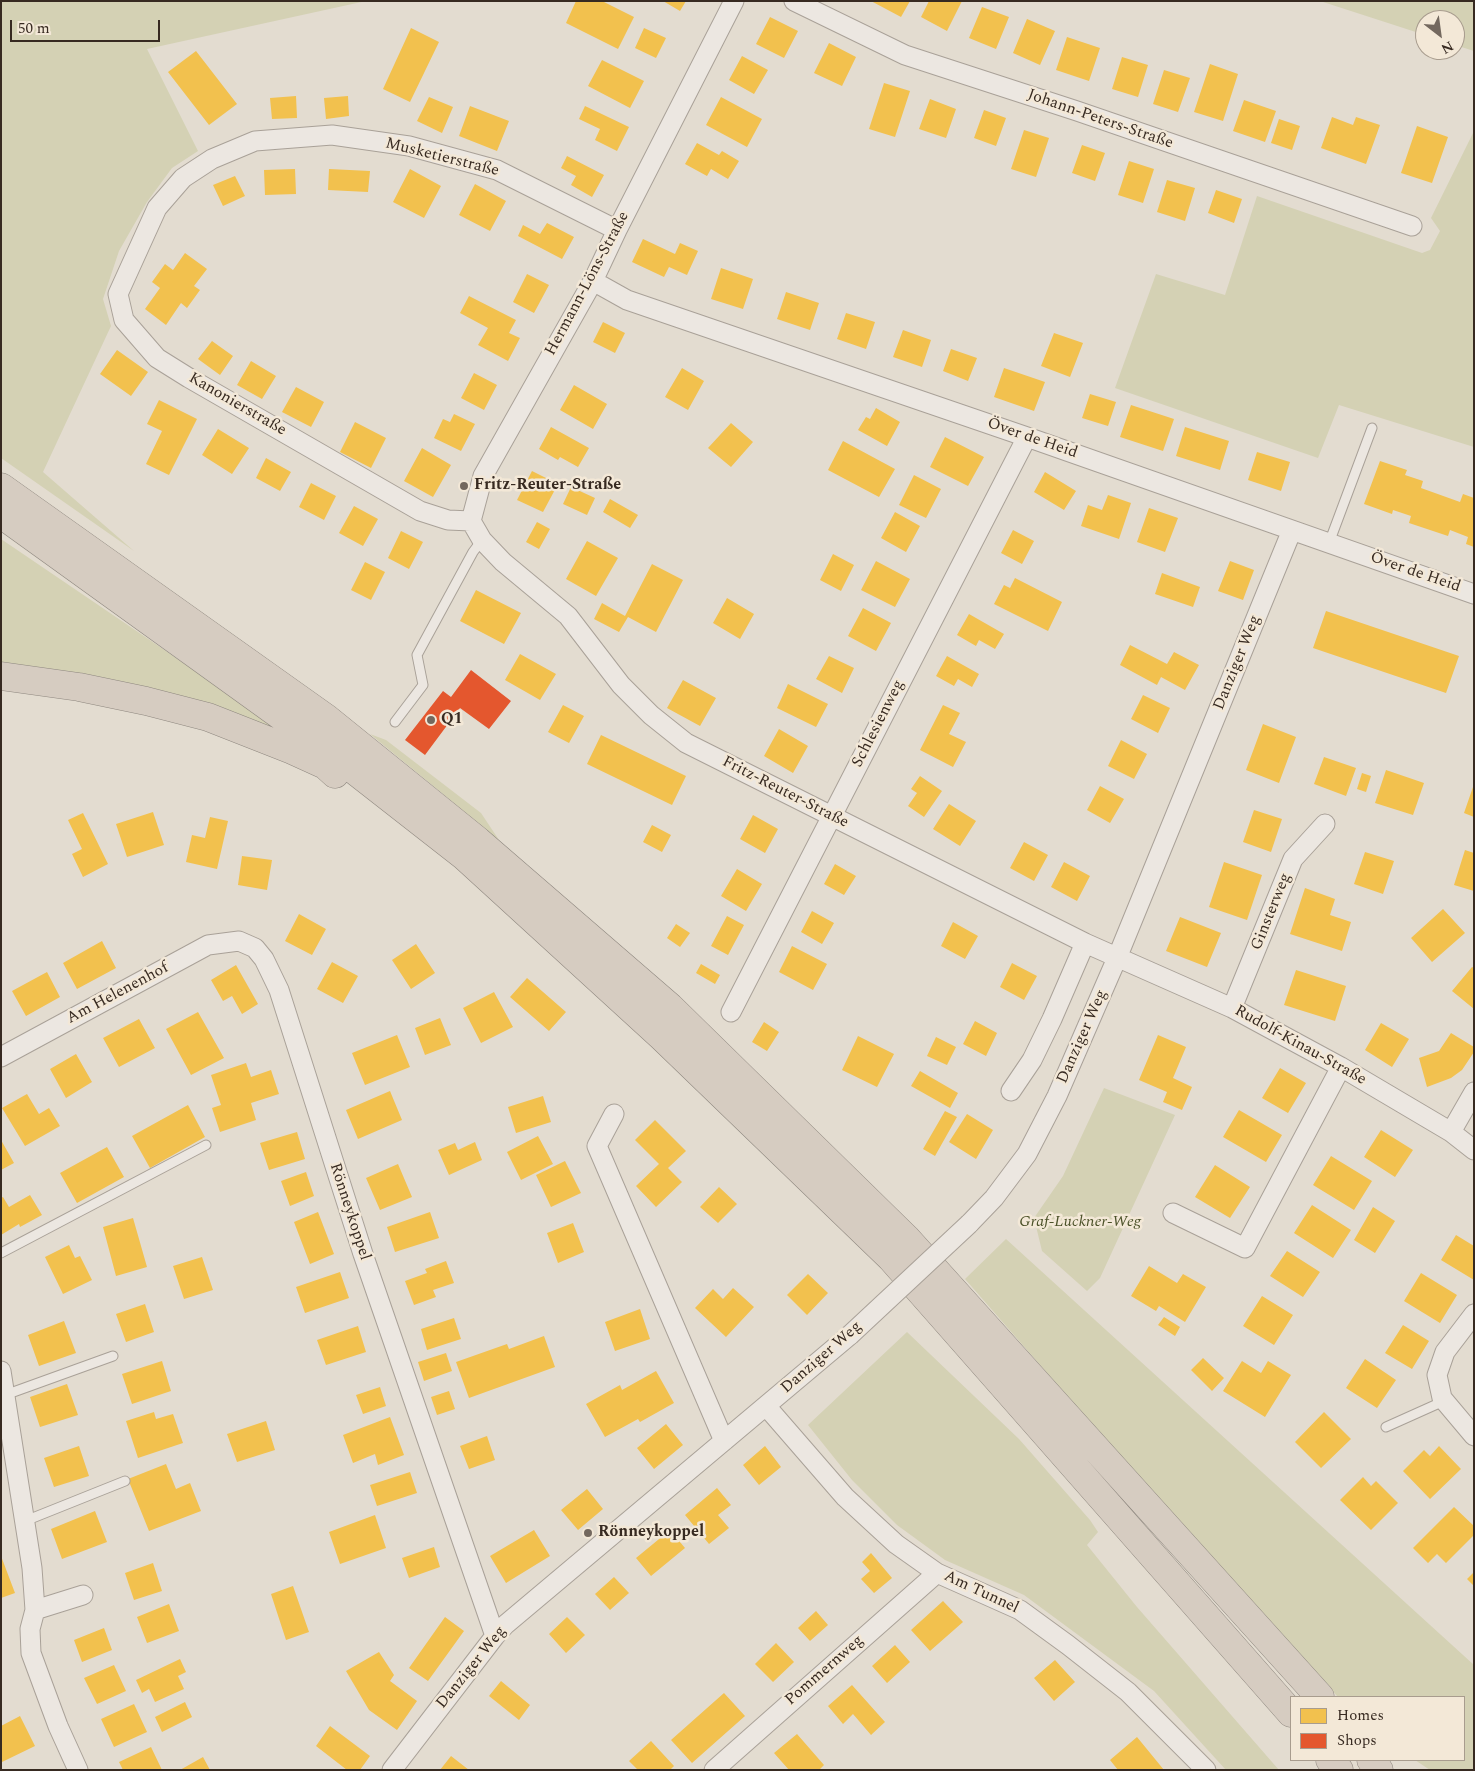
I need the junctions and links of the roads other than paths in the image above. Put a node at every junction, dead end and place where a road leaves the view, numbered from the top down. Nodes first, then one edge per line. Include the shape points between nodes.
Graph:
1 (734, 1) edge
2 (794, 1) edge
3 (158, 208) joint
4 (1412, 226) dead end
5 (617, 230) junction
6 (593, 281) junction
7 (1372, 428) dead end
8 (1027, 437) junction
9 (1, 487) edge
10 (1, 514) edge
11 (471, 521) junction
12 (1292, 530) junction
13 (482, 540) junction
14 (1329, 543) junction
15 (1474, 594) edge
16 (1, 676) edge
17 (396, 722) dead end
18 (832, 817) junction
19 (1325, 824) dead end
20 (464, 856) junction
21 (239, 941) joint
22 (1085, 943) junction
23 (1117, 958) junction
24 (1232, 1008) junction
25 (731, 1012) dead end
26 (1, 1058) edge
27 (1341, 1067) junction
28 (1010, 1091) dead end
29 (1474, 1092) edge
30 (614, 1114) dead end
31 (1451, 1132) junction
32 (206, 1145) dead end
33 (1474, 1150) edge
34 (1173, 1213) dead end
35 (1, 1253) edge
36 (1474, 1314) edge
37 (113, 1356) dead end
38 (3, 1382) edge
39 (1444, 1401) junction
40 (766, 1406) junction
41 (1386, 1427) dead end
42 (1474, 1436) edge
43 (724, 1441) junction
44 (125, 1481) dead end
45 (25, 1521) junction
46 (937, 1573) junction
47 (83, 1594) dead end
48 (35, 1610) junction
49 (495, 1636) junction
50 (1319, 1696) edge
51 (1290, 1712) edge
52 (1199, 1768) edge
53 (78, 1770) edge
54 (392, 1770) edge
55 (714, 1770) edge

1 - 5 street, Hermann-Löns-Straße
2 - 4 street, Johann-Peters-Straße via 905,55
3 - 5 street, Musketierstraße via 183,178 255,141 332,135 409,146 497,170
3 - 11 street, Kanonierstraße via 118,294 124,320 158,358 420,511 448,520
5 - 6 street, Hermann-Löns-Straße
6 - 8 street, Över de Heid via 628,300
6 - 11 street, Hermann-Löns-Straße via 484,476
7 - 14 lane
8 - 12 street, Över de Heid
8 - 18 street, Schlesienweg
9 - 50 highway via 326,718 478,840 670,1007 906,1238
10 - 20 highway via 332,752
11 - 13 street
12 - 14 street, Över de Heid
12 - 23 street, Danziger Weg
13 - 17 lane via 417,656 423,685
13 - 18 street, Fritz-Reuter-Straße via 503,562 568,616 621,685 686,743
14 - 15 street, Över de Heid
16 - 20 highway via 146,700 208,717 325,766 410,831
18 - 22 street, Fritz-Reuter-Straße
18 - 25 street, Schlesienweg
19 - 24 street, Ginsterweg via 1293,859
20 - 51 highway via 662,1037 891,1258
21 - 26 street, Am Helenenhof via 208,945
21 - 49 street, Rönneykoppel via 255,948 264,959 279,990 363,1254
22 - 23 street, Fritz-Reuter-Straße
22 - 28 street via 1032,1060
23 - 24 street, Rudolf-Kinau-Straße
23 - 40 street, Danziger Weg, bridge via 1057,1096 1027,1154 994,1198 850,1335
24 - 27 street, Rudolf-Kinau-Straße
27 - 31 street, Rudolf-Kinau-Straße
27 - 34 street via 1245,1248
29 - 31 street
30 - 43 street via 597,1146
31 - 33 street, Rudolf-Kinau-Straße
32 - 35 lane
36 - 39 street via 1445,1352 1437,1375
37 - 38 lane
38 - 45 street
39 - 41 lane
39 - 42 street
40 - 43 street, Danziger Weg
40 - 46 street, Am Tunnel via 844,1497 896,1544
43 - 49 street, Danziger Weg
44 - 45 lane
45 - 48 street
46 - 52 street, Am Tunnel via 1020,1610 1068,1645 1128,1692
46 - 55 street, Pommernweg
47 - 48 street
48 - 53 street via 30,1629 31,1653
49 - 54 street, Danziger Weg

